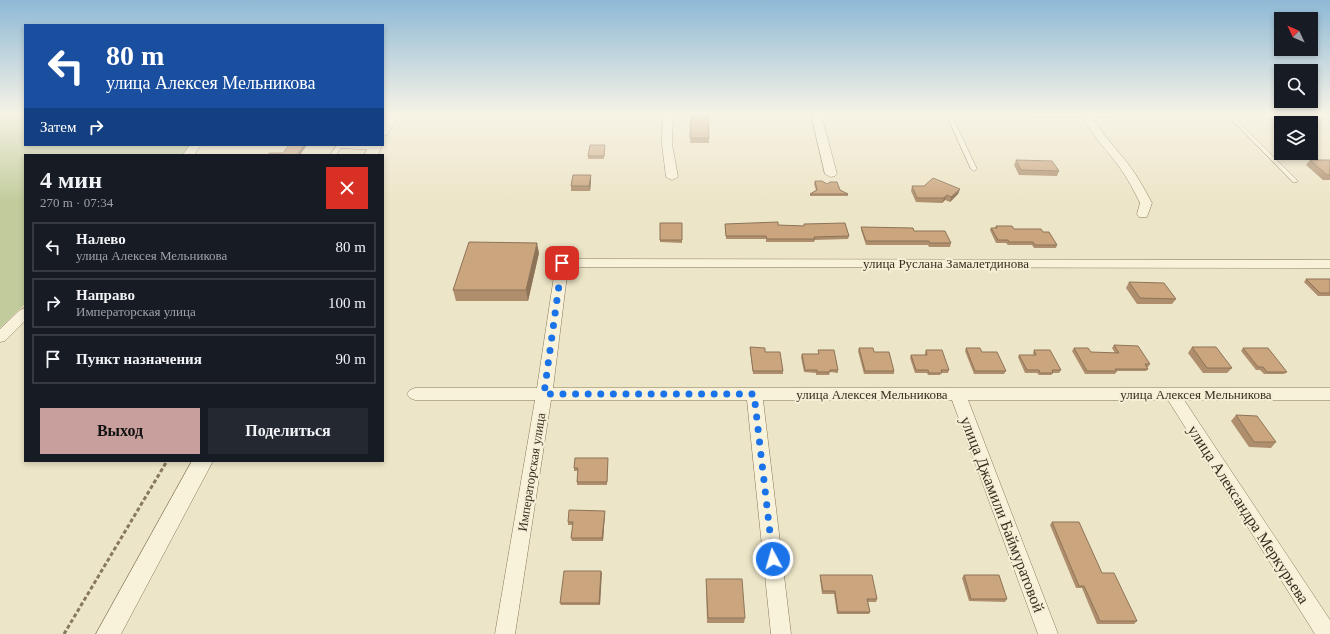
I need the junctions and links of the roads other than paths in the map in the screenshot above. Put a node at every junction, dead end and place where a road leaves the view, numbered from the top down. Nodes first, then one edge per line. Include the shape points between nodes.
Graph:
1 (667, 144) edge
2 (824, 144) edge
3 (962, 144) edge
4 (1106, 144) edge
5 (1258, 144) edge
6 (195, 146) edge
7 (339, 146) edge
8 (374, 149) edge
9 (189, 154) edge
10 (974, 169) dead end
11 (832, 174) dead end
12 (672, 177) dead end
13 (1295, 181) dead end
14 (1143, 214) dead end
15 (562, 263) joint
16 (1330, 264) edge
17 (24, 314) edge
18 (0, 337) edge
19 (414, 394) dead end
20 (544, 394) junction
21 (754, 394) junction
22 (958, 394) junction
23 (1172, 394) junction
24 (1330, 394) edge
25 (202, 462) edge
26 (108, 634) edge
27 (505, 634) edge
28 (781, 634) edge
29 (1048, 634) edge
30 (1327, 634) edge

1 - 12 street
2 - 11 street
3 - 10 lane
4 - 14 street via 1141,193 1146,203
5 - 13 lane
6 - 9 street
7 - 8 lane
15 - 16 street, улица Руслана Замалетдинова
15 - 20 street, Императорская улица
17 - 18 street
19 - 20 street, улица Алексея Мельникова
20 - 21 street, улица Алексея Мельникова
20 - 27 street, Императорская улица
21 - 22 street, улица Алексея Мельникова
21 - 28 street
22 - 23 street, улица Алексея Мельникова
22 - 29 street, улица Джамили Баймуратовой
23 - 24 street, улица Алексея Мельникова
23 - 30 street, улица Александра Меркурьева
25 - 26 street

